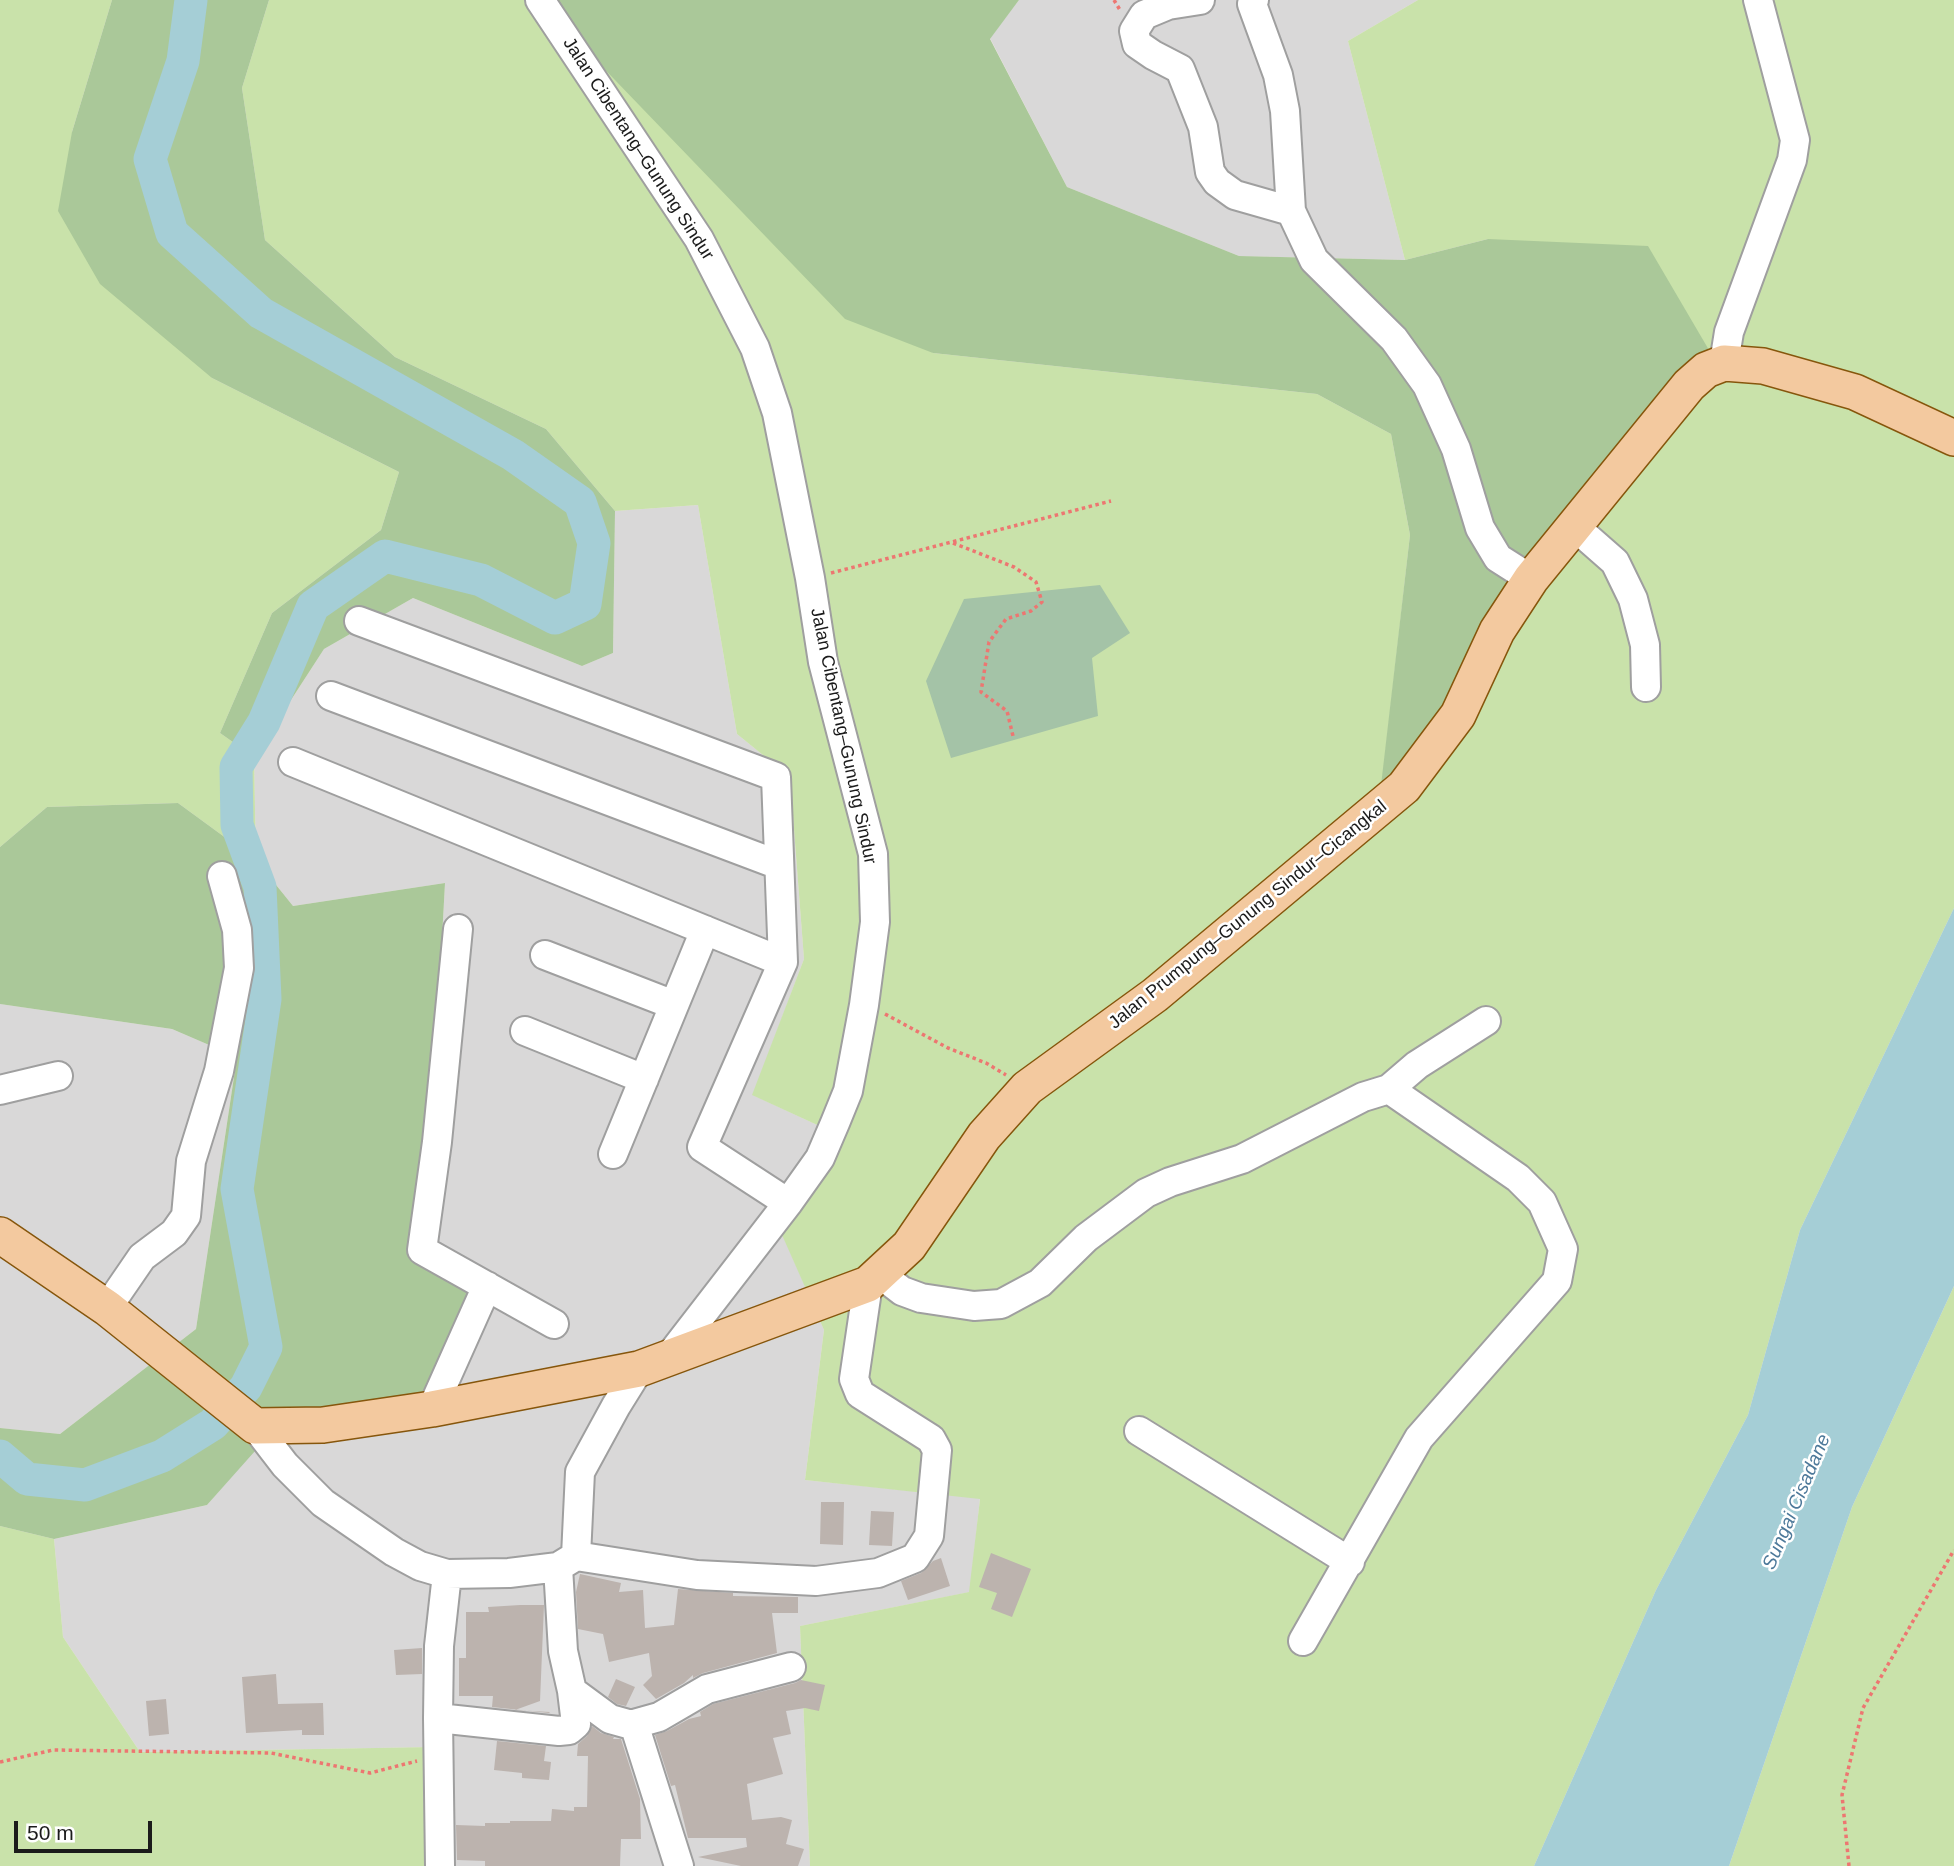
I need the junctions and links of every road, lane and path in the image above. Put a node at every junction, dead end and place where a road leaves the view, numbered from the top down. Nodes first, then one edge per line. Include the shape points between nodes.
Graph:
1 (540, 0) edge
2 (1200, 0) edge
3 (1254, 0) edge
4 (1758, 0) edge
5 (1290, 211) junction
6 (1724, 363) junction
7 (1954, 438) edge
8 (1111, 502) dead end
9 (1574, 526) junction
10 (951, 542) junction
11 (810, 578) junction
12 (1531, 579) junction
13 (359, 621) dead end
14 (1646, 687) dead end
15 (331, 696) dead end
16 (1013, 736) dead end
17 (293, 762) dead end
18 (779, 865) junction
19 (222, 876) dead end
20 (458, 929) dead end
21 (705, 930) junction
22 (545, 955) dead end
23 (783, 962) junction
24 (674, 1005) junction
25 (864, 1005) junction
26 (1486, 1021) dead end
27 (525, 1031) dead end
28 (58, 1076) dead end
29 (644, 1079) junction
30 (1027, 1088) junction
31 (1389, 1089) junction
32 (0, 1090) edge
33 (613, 1154) dead end
34 (788, 1203) junction
35 (0, 1235) edge
36 (874, 1279) junction
37 (487, 1286) junction
38 (107, 1308) junction
39 (554, 1324) dead end
40 (654, 1363) junction
41 (432, 1409) junction
42 (238, 1412) junction
43 (1139, 1431) dead end
44 (1954, 1550) edge
45 (567, 1561) junction
46 (1350, 1562) junction
47 (447, 1574) junction
48 (1303, 1641) dead end
49 (791, 1667) dead end
50 (572, 1691) junction
51 (438, 1718) junction
52 (634, 1724) junction
53 (439, 1752) junction
54 (0, 1762) edge
55 (440, 1866) edge
56 (679, 1866) edge
57 (1849, 1866) edge

1 - 11 street, Jalan Cibentang–Gunung Sindur via 699,239 755,348 777,413
2 - 5 street via 1144,15 1134,31 1137,44 1180,69 1203,127 1210,172 1217,182 1235,195
3 - 5 street via 1285,111
4 - 6 street via 1795,140 1792,160 1728,332
5 - 12 street via 1314,260 1394,340 1427,386 1456,449 1480,528 1498,558
6 - 7 main road via 1763,366 1855,392
6 - 9 main road, Jalan Prumpung–Gunung Sindur–Cicangkal via 1689,384
8 - 10 path
9 - 12 main road, Jalan Prumpung–Gunung Sindur–Cicangkal
9 - 14 street via 1615,562 1633,598 1645,645
10 - 11 path
10 - 16 path via 1014,567 1036,582 1042,602 1006,619 989,642 981,692 1007,711
11 - 25 street, Jalan Cibentang–Gunung Sindur via 823,662 873,854 875,922
12 - 30 main road, Jalan Prumpung–Gunung Sindur–Cicangkal via 1497,631 1458,715 1404,786 1155,995
13 - 18 street via 776,777
15 - 18 street
17 - 21 street
18 - 23 street
19 - 38 street via 236,930 239,968 219,1071 191,1161 186,1216 174,1233 142,1257
20 - 37 street via 422,1250
21 - 23 street
21 - 24 street
22 - 24 street
23 - 34 street via 702,1147
24 - 29 street
25 - 30 path via 986,1063
25 - 34 street, Jalan Cibentang–Gunung Sindur via 848,1091 820,1158
26 - 31 street via 1417,1065
27 - 29 street
28 - 32 street
29 - 33 street
30 - 36 main road, Jalan Prumpung–Gunung Sindur–Cicangkal via 984,1136 909,1246
31 - 36 street via 1363,1097 1242,1159 1146,1194 1086,1238 1040,1283 1001,1304 974,1306 921,1298
31 - 46 street via 1518,1178 1542,1202 1563,1249 1557,1281 1419,1438
34 - 40 street, Jalan Cibentang–Gunung Sindur
35 - 38 main road
36 - 40 main road, Jalan Prumpung–Gunung Sindur–Cicangkal
36 - 45 street via 854,1379 860,1394 931,1438 937,1450 929,1536 915,1558 878,1573 816,1581 697,1575
37 - 39 street
37 - 41 street
38 - 42 main road
40 - 41 main road, Jalan Prumpung–Gunung Sindur–Cicangkal
40 - 45 street, Jalan Cibentang–Gunung Sindur via 616,1406 580,1472
41 - 42 main road, Jalan Prumpung–Gunung Sindur–Cicangkal via 323,1425
42 - 47 street via 323,1503 394,1552
43 - 46 street
44 - 57 path via 1863,1707 1842,1795
45 - 47 street via 509,1573
45 - 50 street, Jalan Cibentang–Gunung Sindur via 563,1651
46 - 48 street
47 - 51 street
49 - 52 street via 707,1689 659,1717
50 - 51 street, Jalan Cibentang–Gunung Sindur via 576,1724 569,1730
50 - 52 street via 610,1719
51 - 53 street
52 - 56 street
53 - 54 path via 370,1773 271,1753 53,1750
53 - 55 street

